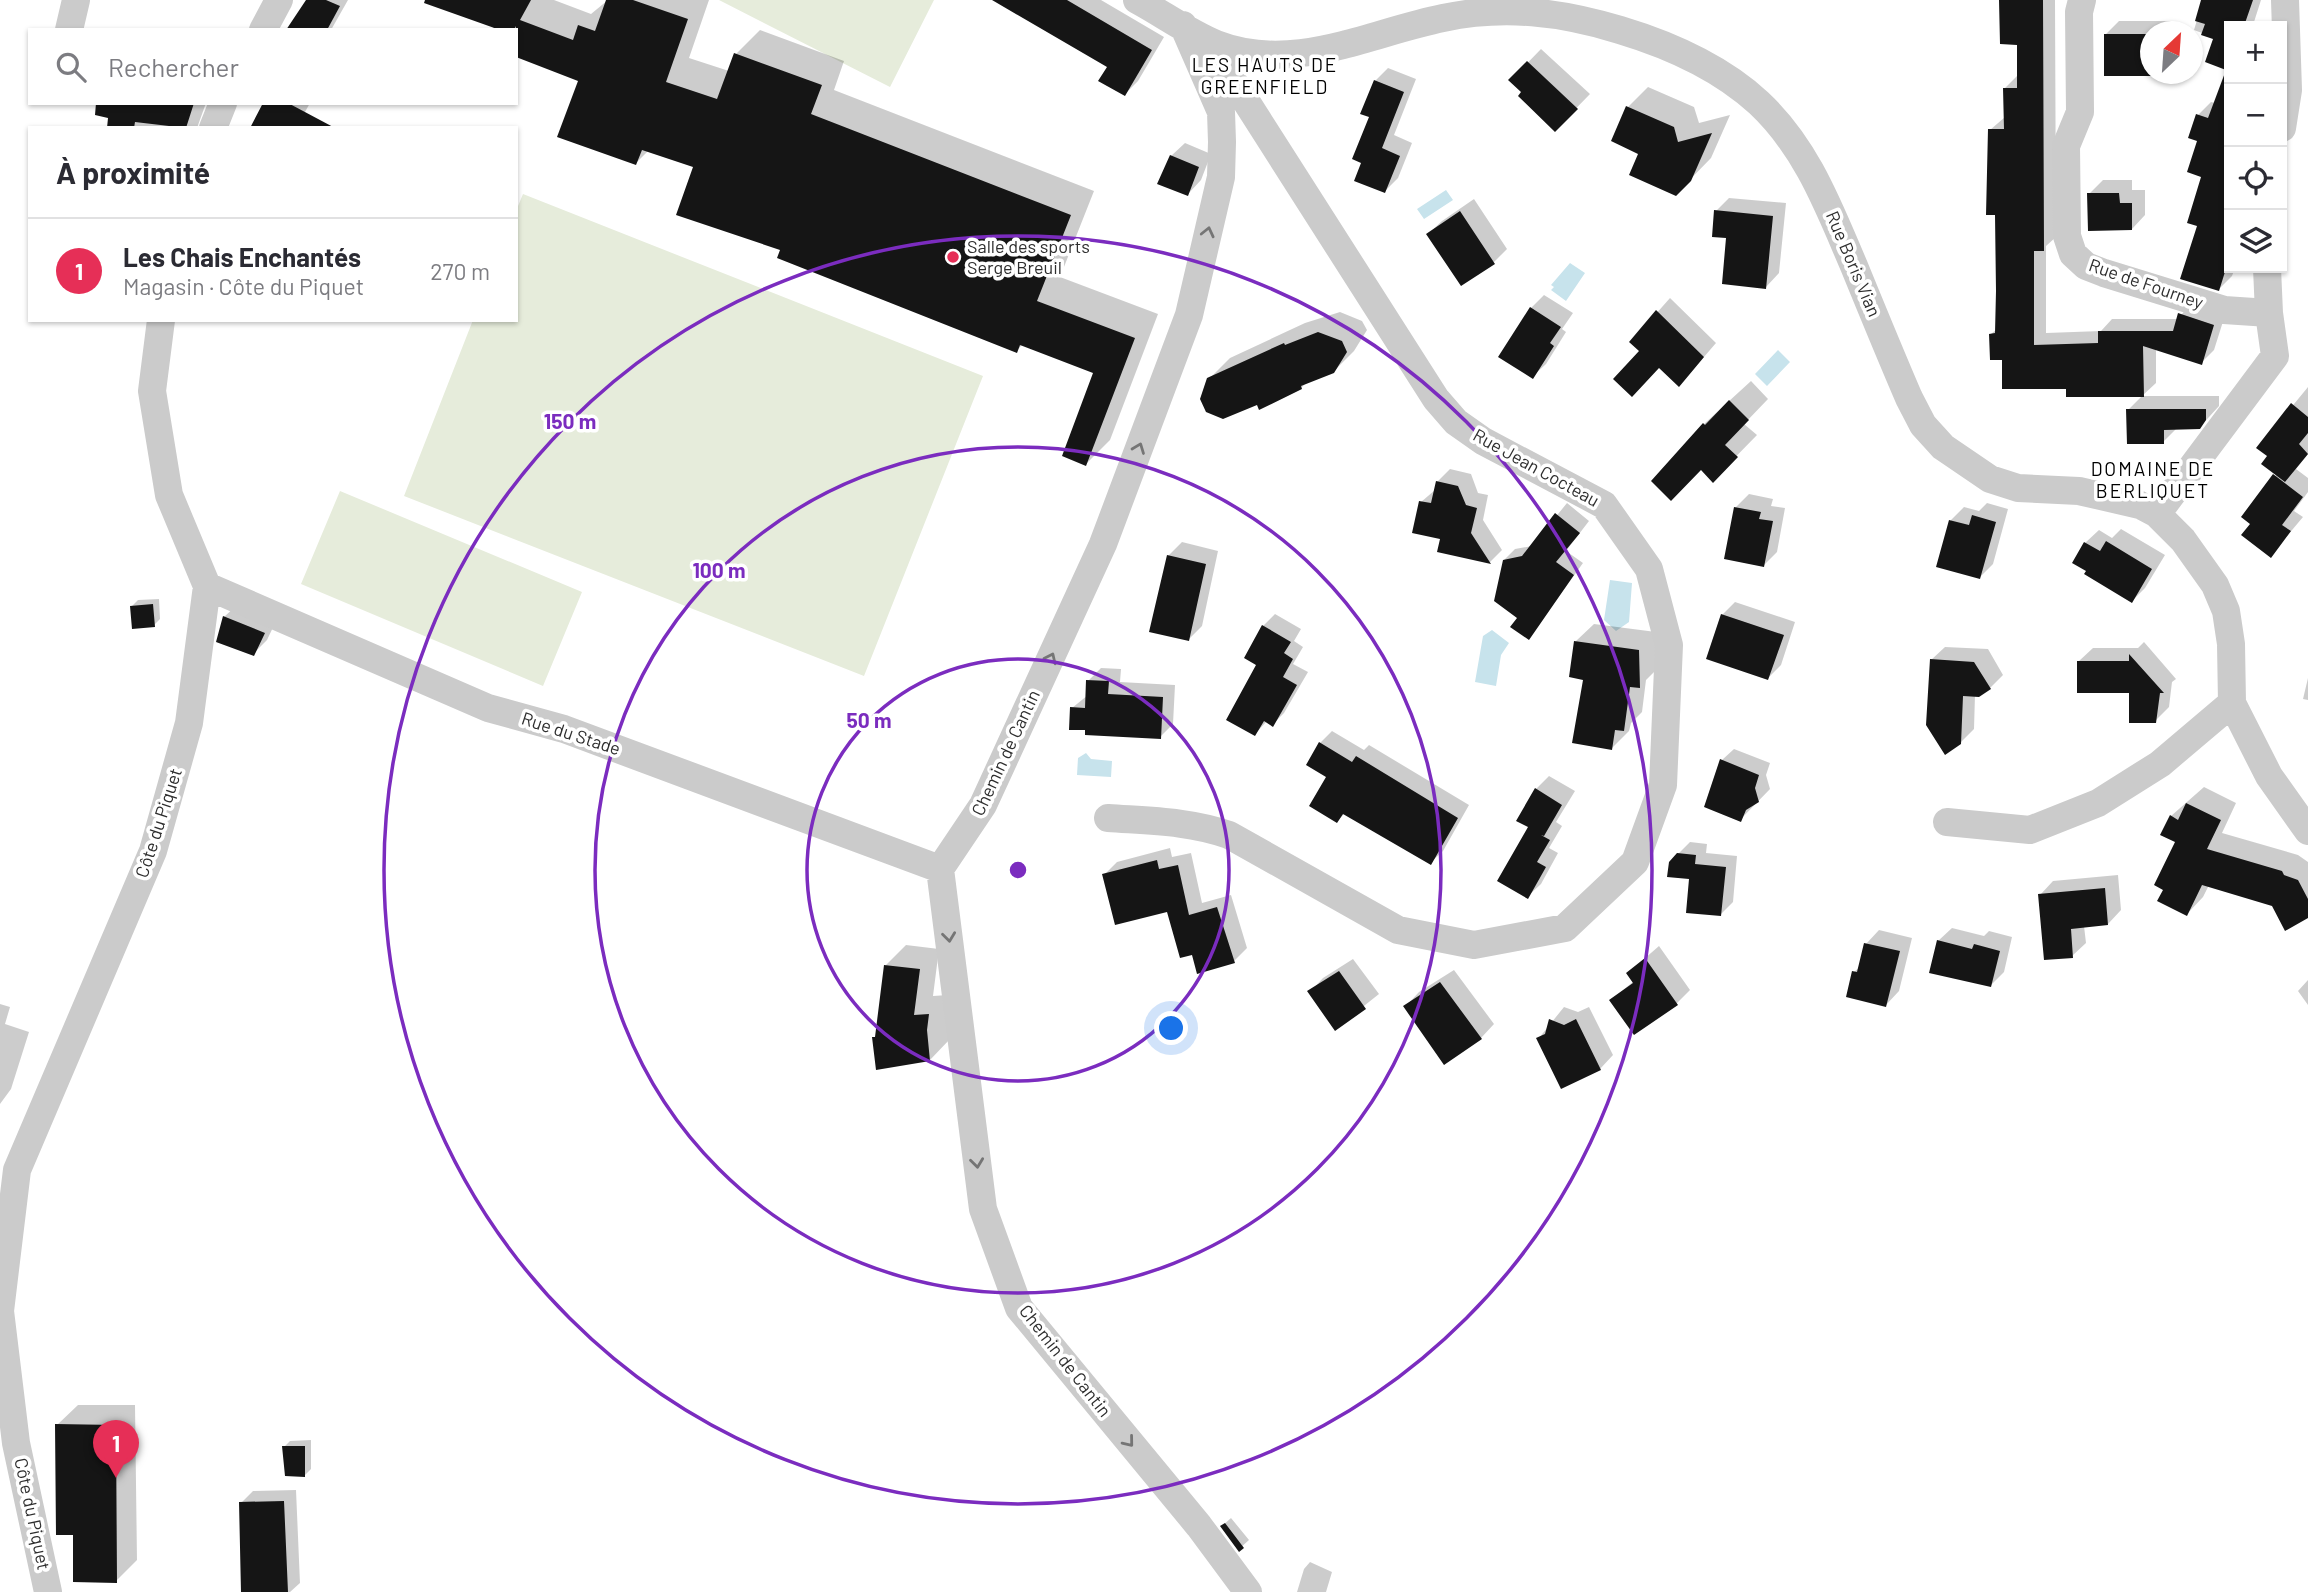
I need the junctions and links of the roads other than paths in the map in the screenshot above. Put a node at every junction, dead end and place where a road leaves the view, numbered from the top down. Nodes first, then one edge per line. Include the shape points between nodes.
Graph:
1 (76, 0) edge
2 (279, 0) edge
3 (1138, 0) edge
4 (2082, 0) edge
5 (2285, 0) edge
6 (1183, 24) junction
7 (69, 28) edge
8 (263, 28) edge
9 (2287, 96) edge
10 (222, 105) edge
11 (214, 126) edge
12 (2267, 273) edge
13 (2269, 313) junction
14 (161, 322) edge
15 (2157, 514) junction
16 (207, 586) junction
17 (2232, 703) junction
18 (1108, 818) dead end
19 (1947, 822) dead end
20 (2308, 831) edge
21 (940, 869) junction
22 (48, 1592) edge
23 (1248, 1592) edge

1 - 7 street
2 - 8 street
3 - 6 street
4 - 13 street, Rue de Fourney via 2080,111 2066,146 2067,236 2073,254 2104,273 2213,307
5 - 9 street
6 - 15 street, Rue Boris Vian via 1216,44 1264,54 1308,53 1442,18 1500,10 1533,11 1599,23 1684,53 1759,103 1814,173 1909,398 1923,425 1943,447 1990,479 2018,488 2079,491 2140,505
6 - 18 street, Rue Jean Cocteau via 1219,60 1436,399 1456,422 1483,441 1604,505 1649,569 1669,645 1663,785 1635,862 1565,928 1474,945 1398,930 1229,835 1175,822
21 -> 6 street, Chemin de Cantin via 983,806 1103,544 1189,315 1221,177 1222,142 1221,113
10 - 11 street
12 - 13 street
13 - 15 street via 2276,356
14 - 16 street via 152,391 169,495
15 - 17 street, Rue Boris Vian via 2202,564 2227,611
16 - 21 street, Rue du Stade via 488,708 564,729
16 - 22 street, Côte du Piquet via 189,723 153,851 17,1170 0,1311 16,1443
17 - 19 street via 2160,764 2098,803 2030,830
17 - 20 street, Rue Boris Vian via 2269,776
21 -> 23 street, Chemin de Cantin via 983,1209 1020,1308

